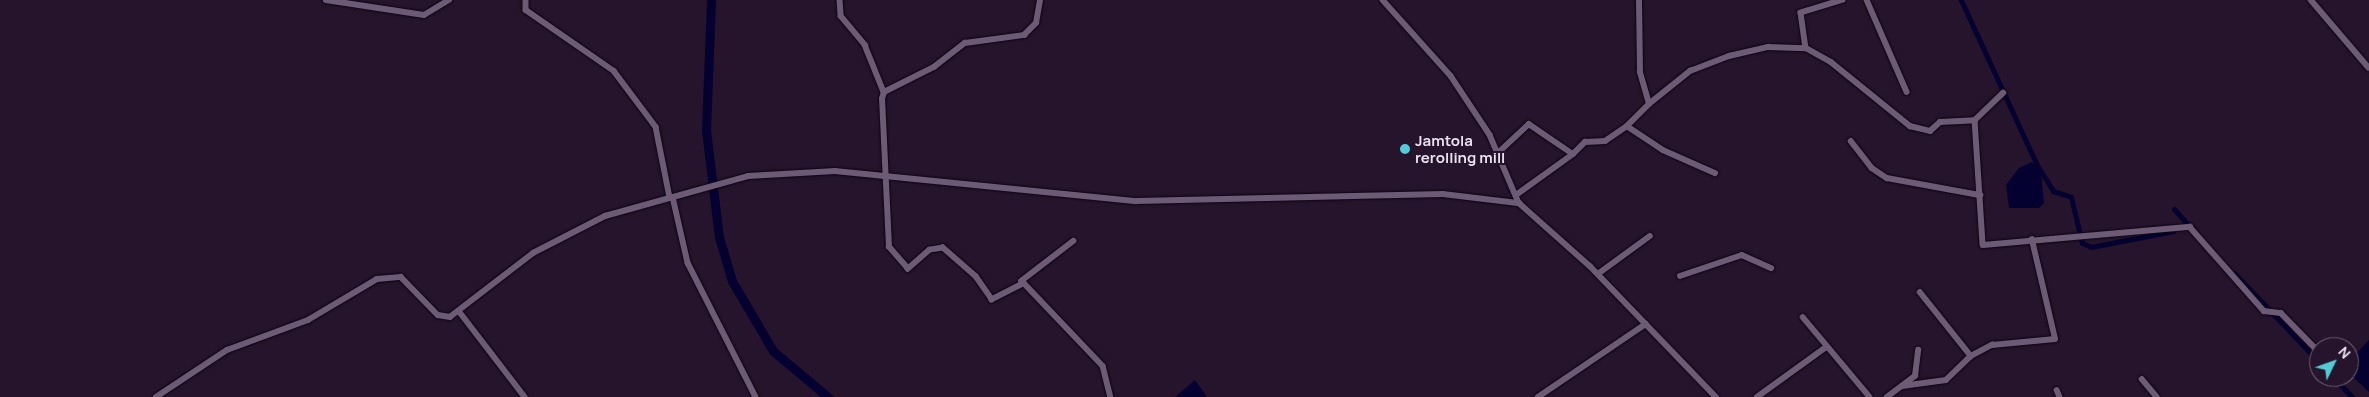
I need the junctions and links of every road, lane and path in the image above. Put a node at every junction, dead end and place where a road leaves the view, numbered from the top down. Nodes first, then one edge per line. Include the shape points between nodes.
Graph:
1 (326, 0) edge
2 (449, 0) edge
3 (525, 0) edge
4 (840, 0) edge
5 (1040, 0) edge
6 (1383, 0) edge
7 (1639, 0) edge
8 (1843, 0) edge
9 (1867, 0) edge
10 (2311, 0) edge
11 (1806, 48) junction
12 (2369, 68) edge
13 (884, 92) junction
14 (1907, 92) dead end
15 (2003, 93) dead end
16 (1649, 104) junction
17 (1975, 120) junction
18 (1627, 126) junction
19 (1851, 141) dead end
20 (1498, 153) junction
21 (1573, 154) junction
22 (1715, 173) dead end
23 (888, 176) junction
24 (1980, 194) junction
25 (1516, 195) junction
26 (672, 197) junction
27 (1519, 203) junction
28 (1650, 236) dead end
29 (2032, 240) junction
30 (1074, 241) dead end
31 (1771, 268) dead end
32 (1598, 274) junction
33 (1680, 276) dead end
34 (1023, 284) junction
35 (1920, 292) dead end
36 (459, 311) junction
37 (1803, 317) dead end
38 (1646, 324) junction
39 (2309, 342) edge
40 (1825, 348) junction
41 (1918, 350) dead end
42 (1971, 356) junction
43 (2142, 379) dead end
44 (1902, 386) junction
45 (2057, 390) dead end
46 (156, 397) edge
47 (524, 397) edge
48 (756, 397) edge
49 (1111, 397) edge
50 (1538, 397) edge
51 (1716, 397) edge
52 (1757, 397) edge
53 (1870, 397) edge
54 (1887, 397) edge
55 (2060, 397) edge
56 (2158, 397) edge

1 - 2 street via 424,16
3 - 26 street via 526,10 614,72 656,127
4 - 13 street via 841,16 865,45
5 - 13 street via 1036,23 1024,36 965,43 934,67
6 - 20 street via 1450,76
7 - 16 street via 1640,72
8 - 11 street via 1801,13
9 - 14 street
10 - 12 street
11 - 16 street via 1768,47 1729,56 1690,71
11 - 17 street via 1831,62 1910,126 1930,131 1940,122
13 - 23 street
15 - 17 street
16 - 18 street
17 - 24 street
18 - 21 street via 1605,141 1585,142
18 - 22 street via 1663,150
19 - 24 street via 1872,168 1887,178
20 - 21 street via 1530,124
20 - 25 street
21 - 25 street
23 - 26 street via 835,171 748,176
23 - 27 street via 1137,202 1443,194
23 - 34 street via 886,242 905,268 910,268 930,250 943,248 976,277 992,300
24 - 29 street via 1983,245
25 - 27 street
26 - 36 street via 605,216 566,235 533,253
26 - 48 street via 688,263
27 - 32 street
28 - 32 street
29 - 39 street via 2190,227 2264,311 2281,313
29 - 42 street via 2055,339 1992,344
30 - 34 street
31 - 33 street via 1742,255
32 - 38 street
34 - 49 street via 1103,366
35 - 42 street
36 - 46 street via 443,318 401,277 377,279 308,320 227,350
36 - 47 street
37 - 40 street
38 - 50 street
38 - 51 street
40 - 52 street
40 - 53 street
41 - 44 street via 1915,376
42 - 44 street via 1946,380
43 - 56 street
44 - 54 street
45 - 55 street

